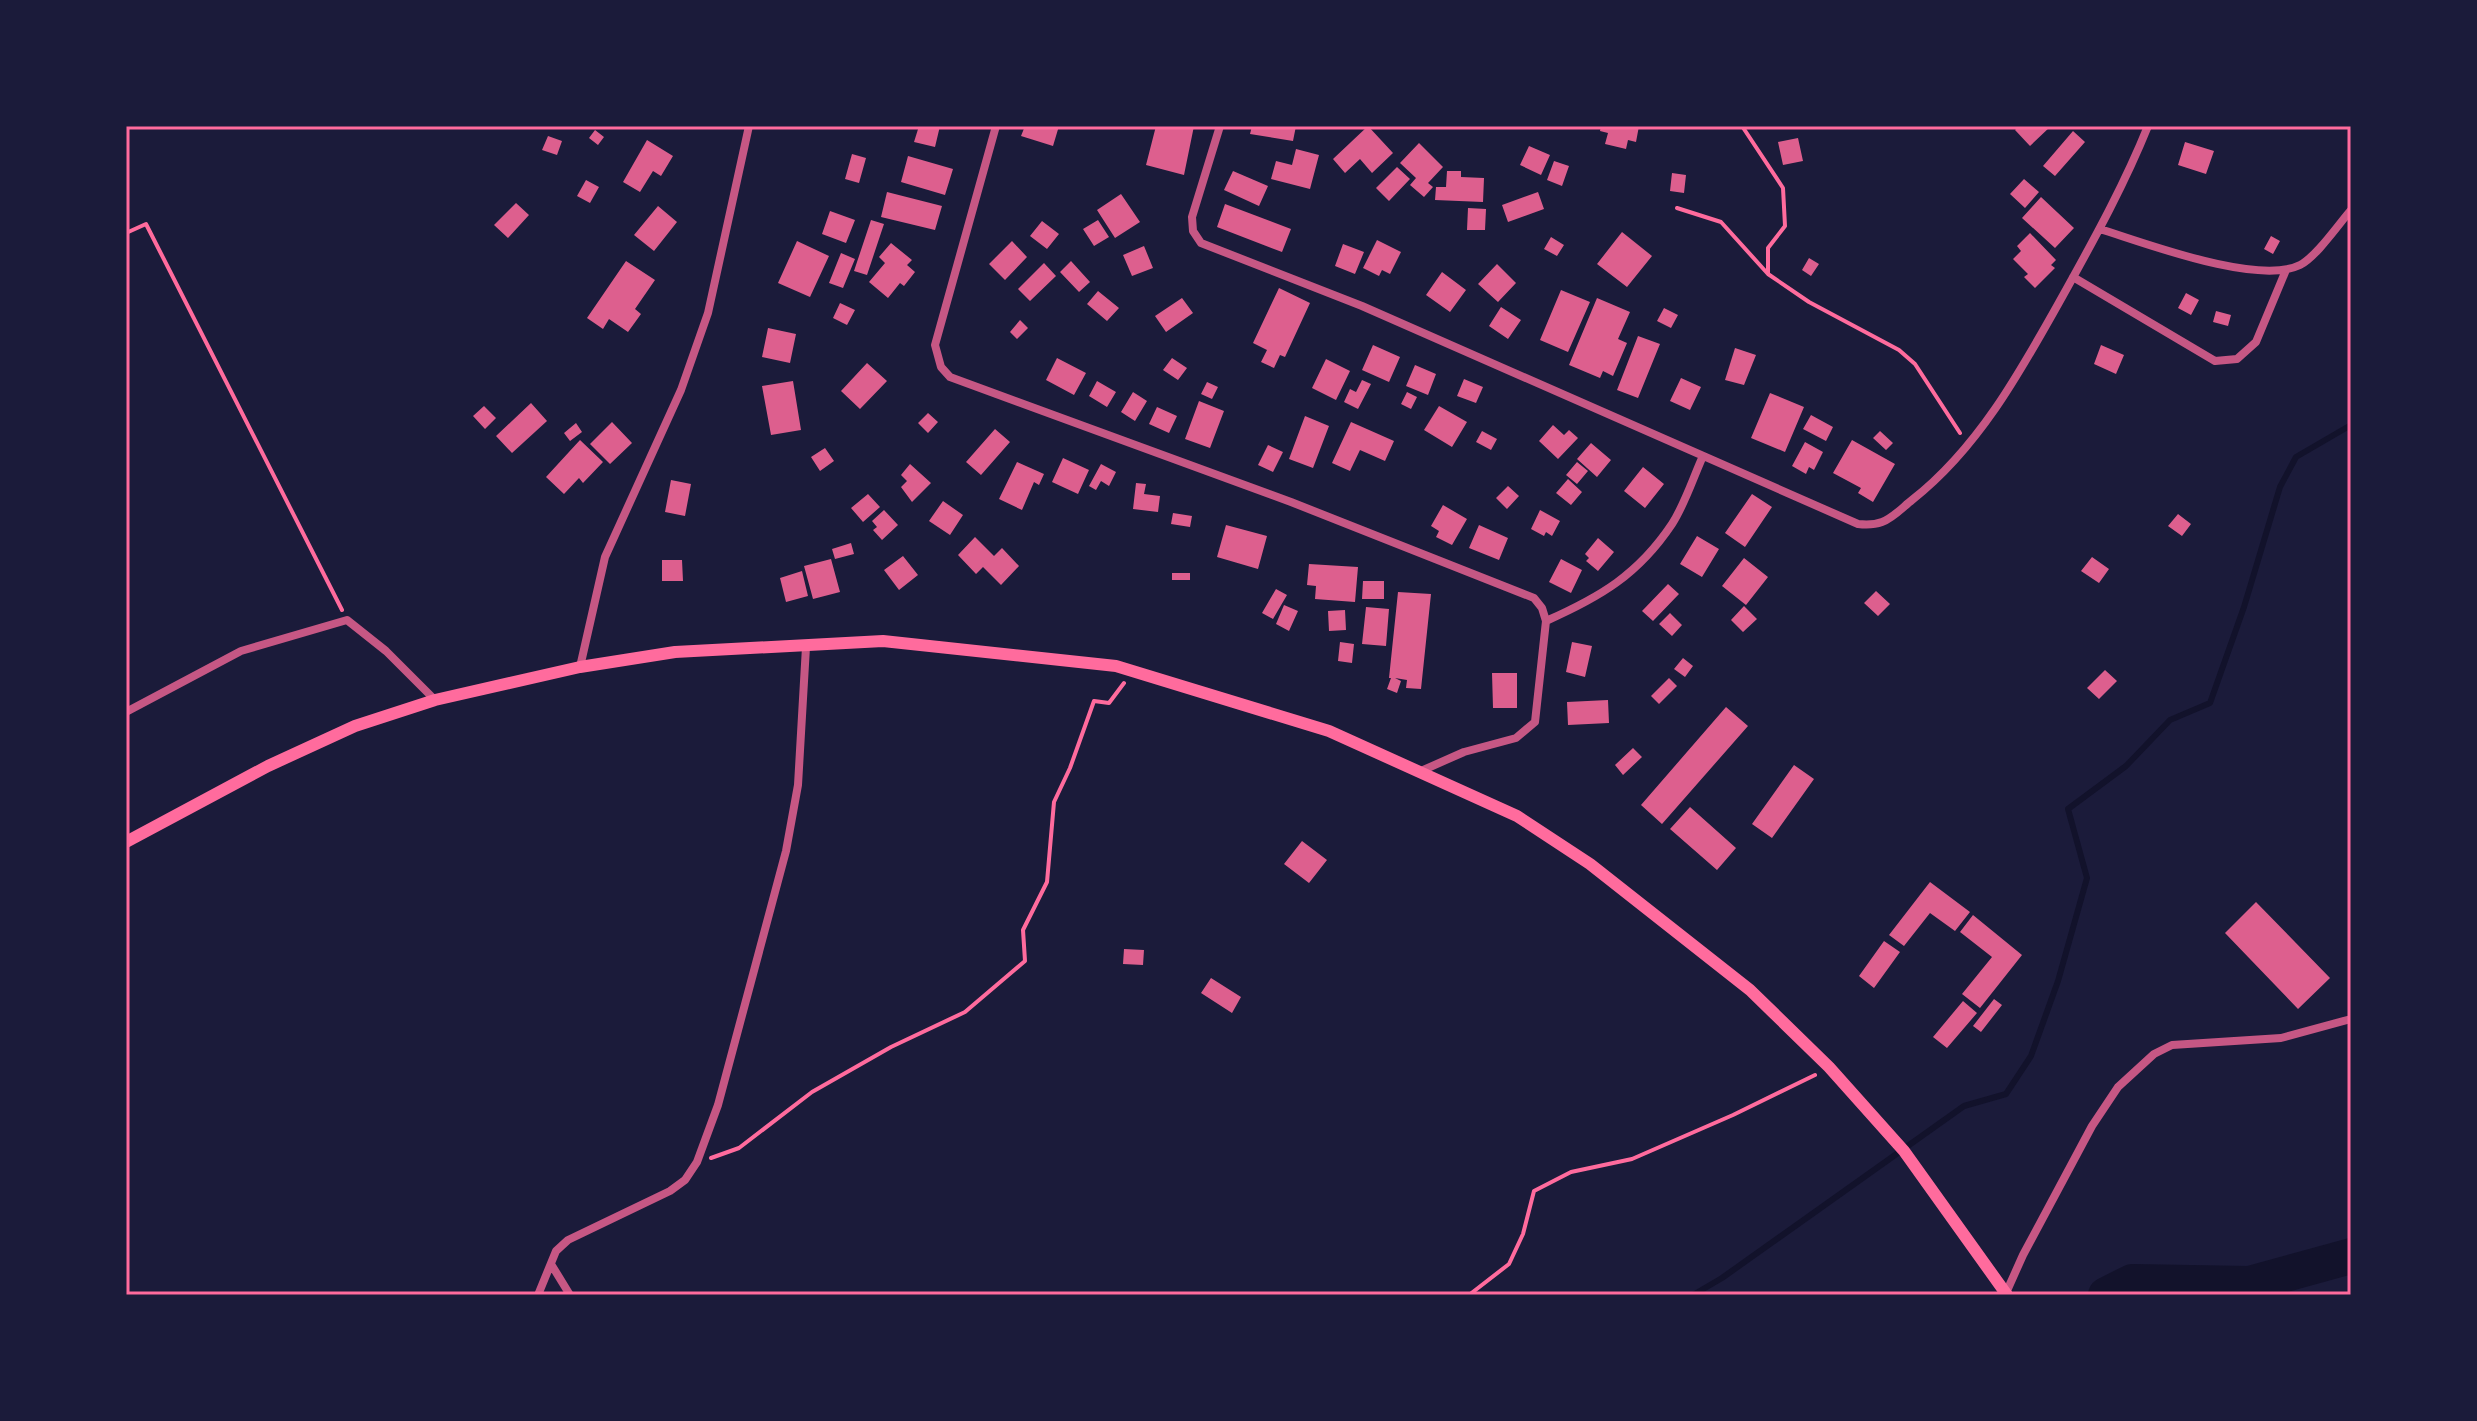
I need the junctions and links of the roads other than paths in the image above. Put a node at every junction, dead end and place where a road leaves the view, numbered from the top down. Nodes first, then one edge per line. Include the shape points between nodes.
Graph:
1 (749, 126) edge
2 (996, 126) edge
3 (1220, 126) edge
4 (2148, 126) edge
5 (2351, 210) edge
6 (2100, 229) junction
7 (2286, 270) junction
8 (2073, 277) junction
9 (1703, 456) junction
10 (1546, 621) junction
11 (806, 647) junction
12 (580, 667) junction
13 (435, 700) junction
14 (126, 712) edge
15 (1421, 771) junction
16 (126, 842) edge
17 (2351, 1019) edge
18 (551, 1264) junction
19 (2007, 1294) edge
20 (538, 1295) edge
21 (570, 1295) edge

1 - 12 street via 708,313 681,390 605,557
2 - 10 street via 935,345 950,377 1534,598
3 - 9 street via 1192,217 1201,243 1362,306
4 - 6 street
5 - 7 street via 2303,264
6 - 7 street via 2199,259 2265,272
6 - 8 street
7 - 8 street via 2256,342 2237,359 2215,361
8 - 9 street via 1968,445 1886,521 1858,524
9 - 10 street via 1673,522 1642,562 1592,600
10 - 15 street via 1535,722 1516,738
11 - 12 main road via 675,652
11 - 15 main road via 883,641 1116,666 1329,731
11 - 18 street via 798,785 786,851 718,1105 697,1162 670,1191 568,1240
12 - 13 main road
13 - 14 street via 347,620 241,651
13 - 16 main road via 314,744
15 - 19 main road via 1517,816 1590,864 1750,990 1904,1151
17 - 19 street via 2281,1038 2172,1045 2154,1054 2118,1087 2092,1126
18 - 20 street
18 - 21 street

